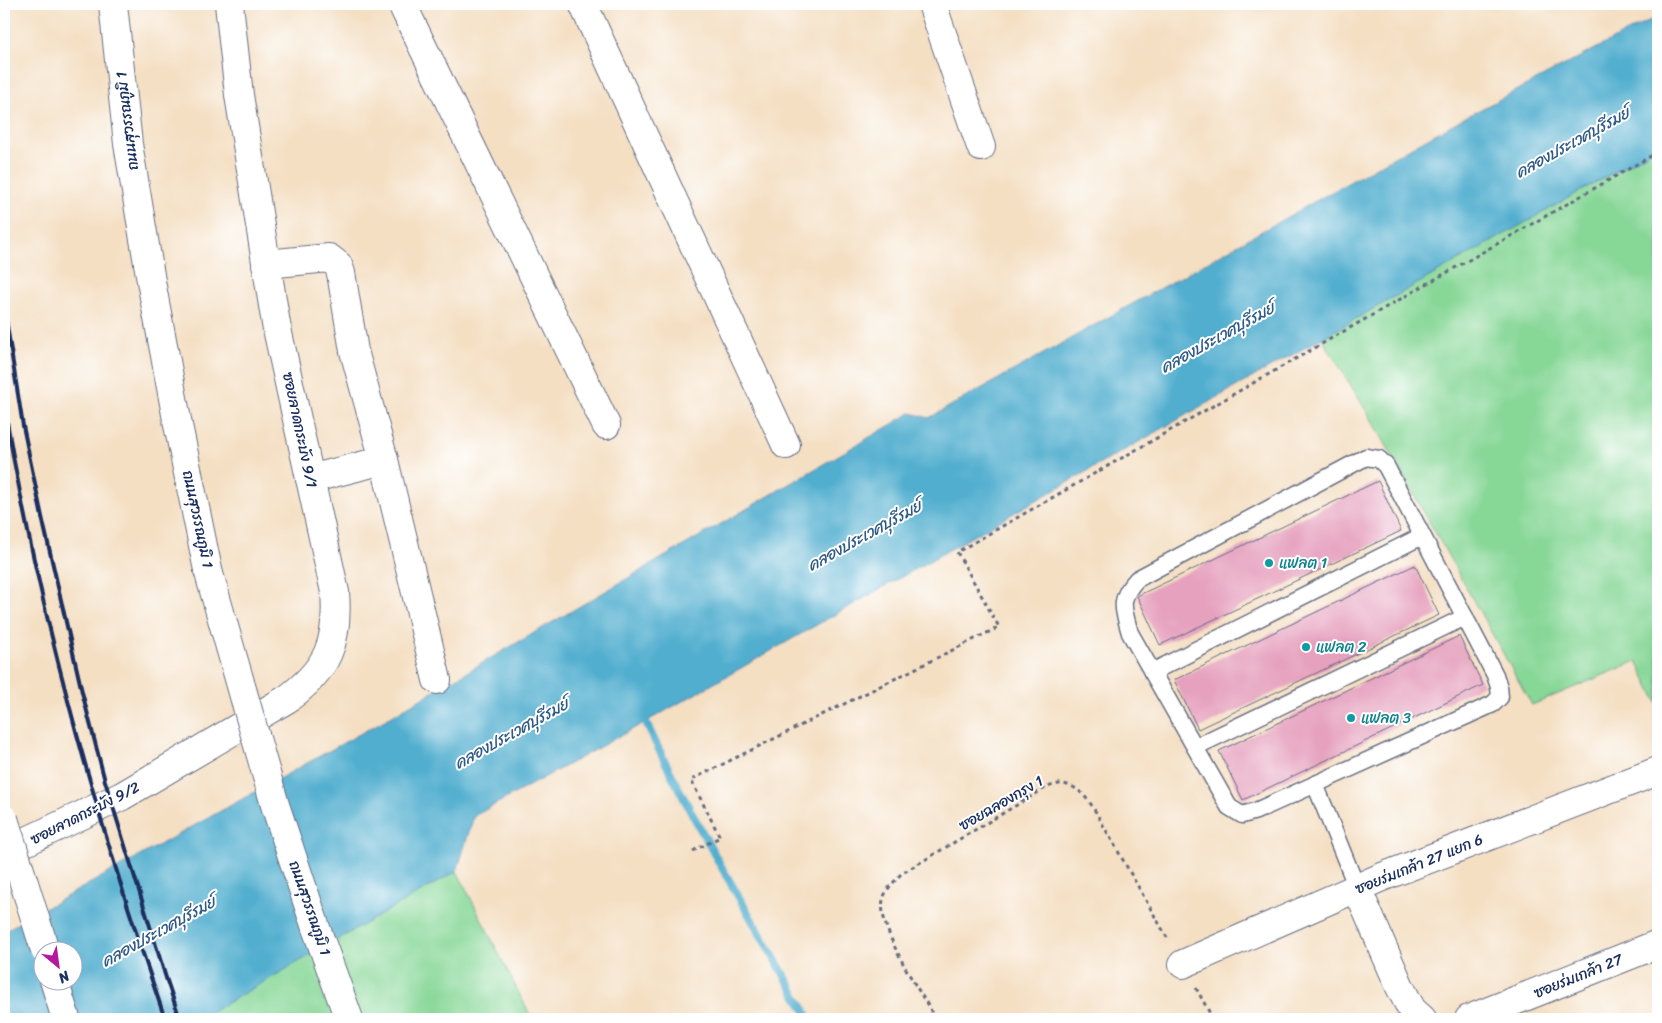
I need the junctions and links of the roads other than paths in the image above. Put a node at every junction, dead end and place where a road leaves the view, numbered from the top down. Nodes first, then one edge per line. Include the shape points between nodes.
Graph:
1 (114, 4) edge
2 (229, 4) edge
3 (402, 4) edge
4 (583, 4) edge
5 (932, 4) edge
6 (981, 147) dead end
7 (266, 264) junction
8 (606, 425) dead end
9 (786, 445) dead end
10 (384, 460) junction
11 (310, 479) junction
12 (1422, 536) junction
13 (1465, 617) junction
14 (1152, 672) junction
15 (437, 680) dead end
16 (1196, 747) junction
17 (164, 770) joint
18 (1658, 771) edge
19 (1316, 784) junction
20 (4, 819) edge
21 (4, 852) edge
22 (1357, 888) junction
23 (42, 940) edge
24 (1658, 944) edge
25 (1182, 964) road end
26 (57, 990) edge
27 (66, 1019) edge
28 (349, 1019) edge
29 (1422, 1019) edge
30 (1469, 1019) edge

1 - 28 main road, ถนนสุวรรณภูมิ 1, bridge via 131,164 178,426 208,570 275,805
2 - 7 main road, ซอยลาดกระบัง 9/1 via 238,95
3 - 8 main road
4 - 9 main road
5 - 6 main road
7 - 10 main road via 329,258 338,265 354,351
7 - 11 main road, ซอยลาดกระบัง 9/1
10 - 11 main road
10 - 15 main road
11 - 17 main road, ซอยลาดกระบัง 9/1 via 337,610 328,655 305,686 287,699
12 - 13 lane
12 - 14 lane
12 - 14 lane via 1386,466 1374,457 1358,461 1145,574 1132,584 1123,602 1125,616 1130,633
13 - 16 lane
13 - 19 lane via 1495,675 1500,697 1493,704
14 - 16 lane
16 - 19 lane via 1229,807 1242,815
17 - 21 main road, ซอยลาดกระบัง 9/2 via 122,796
18 - 22 main road, ซอยร่มเกล้า 27 แยก 6
19 - 22 lane
20 - 23 main road, bridge
22 - 25 main road, ซอยร่มเกล้า 27 แยก 6
22 - 29 main road via 1400,987 1412,1010
24 - 30 main road, ซอยร่มเกล้า 27
26 - 27 main road

